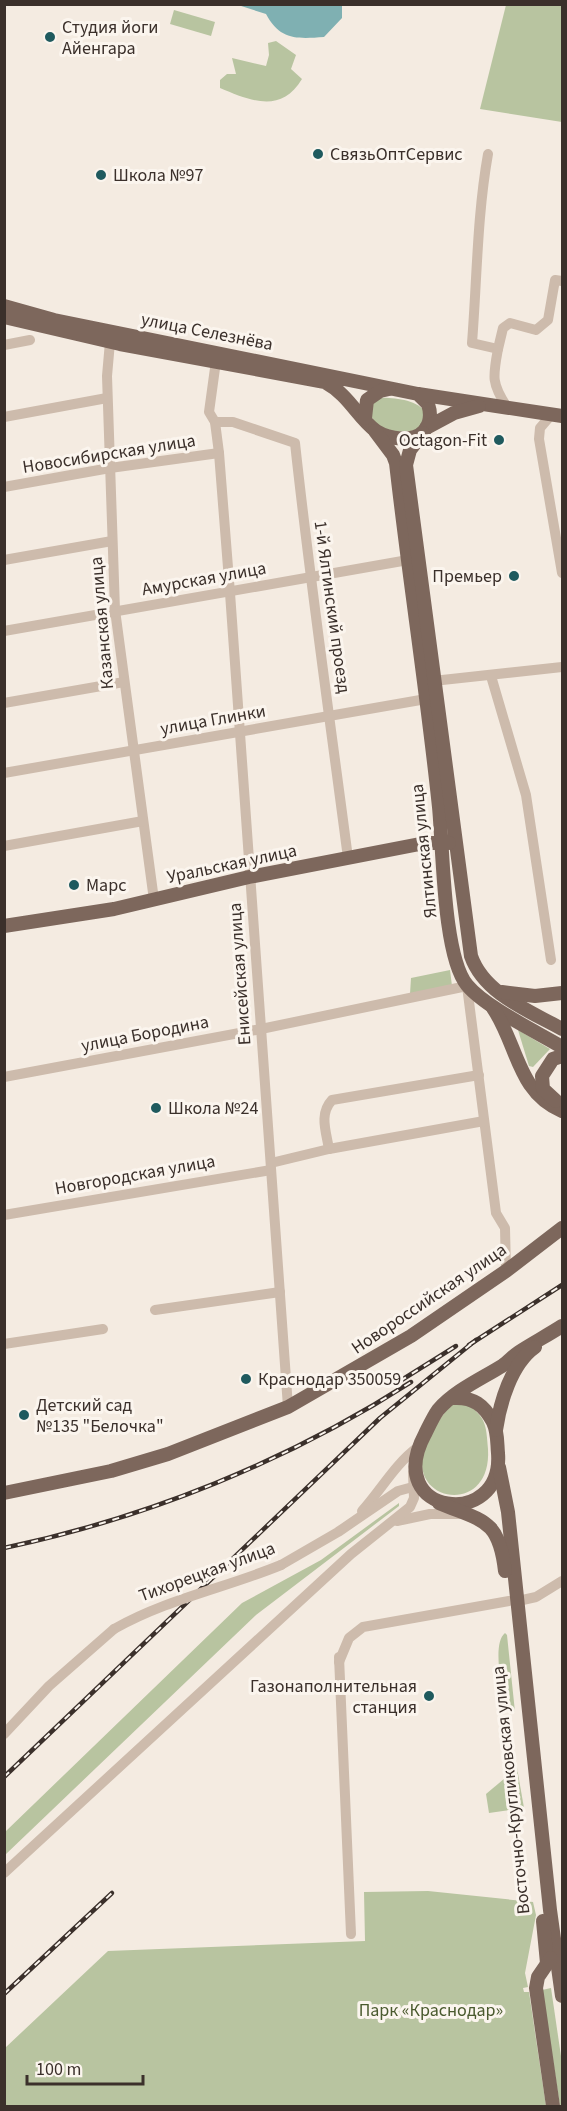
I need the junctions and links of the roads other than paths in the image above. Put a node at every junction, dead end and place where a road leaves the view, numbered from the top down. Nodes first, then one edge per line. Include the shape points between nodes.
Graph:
1 (488, 154) dead end
2 (562, 281) edge
3 (4, 306) edge
4 (4, 317) edge
5 (30, 340) dead end
6 (110, 342) junction
7 (4, 345) edge
8 (498, 349) junction
9 (216, 361) junction
10 (397, 390) junction
11 (418, 393) junction
12 (107, 398) junction
13 (490, 405) junction
14 (507, 407) junction
15 (557, 415) edge
16 (4, 417) edge
17 (215, 422) junction
18 (369, 424) junction
19 (424, 430) junction
20 (219, 453) junction
21 (110, 468) junction
22 (4, 487) edge
23 (112, 541) junction
24 (4, 560) edge
25 (408, 560) junction
26 (562, 573) edge
27 (309, 577) junction
28 (230, 593) junction
29 (115, 610) junction
30 (4, 631) edge
31 (562, 667) edge
32 (491, 676) junction
33 (433, 681) junction
34 (124, 682) junction
35 (426, 699) junction
36 (4, 703) edge
37 (331, 717) junction
38 (240, 732) junction
39 (133, 750) junction
40 (4, 773) edge
41 (143, 821) junction
42 (441, 841) junction
43 (4, 846) edge
44 (459, 857) junction
45 (348, 858) junction
46 (249, 877) junction
47 (154, 900) junction
48 (4, 926) edge
49 (550, 960) dead end
50 (468, 986) junction
51 (562, 993) edge
52 (494, 998) junction
53 (261, 1029) junction
54 (562, 1029) edge
55 (562, 1047) edge
56 (562, 1056) edge
57 (479, 1075) junction
58 (4, 1077) edge
59 (562, 1105) edge
60 (562, 1111) edge
61 (484, 1121) junction
62 (329, 1149) junction
63 (271, 1166) junction
64 (4, 1215) edge
65 (562, 1228) edge
66 (506, 1271) junction
67 (280, 1292) junction
68 (155, 1310) dead end
69 (562, 1328) edge
70 (103, 1329) dead end
71 (4, 1344) edge
72 (454, 1398) junction
73 (288, 1407) junction
74 (496, 1430) junction
75 (416, 1452) junction
76 (499, 1467) junction
77 (420, 1491) junction
78 (4, 1492) edge
79 (438, 1503) junction
80 (473, 1515) junction
81 (391, 1523) junction
82 (349, 1525) junction
83 (562, 1581) edge
84 (513, 1601) junction
85 (339, 1657) junction
86 (336, 1680) dead end
87 (4, 1734) edge
88 (4, 1873) edge
89 (550, 1910) junction
90 (562, 1923) edge
91 (351, 1935) dead end
92 (557, 1955) edge
93 (562, 1996) edge
94 (553, 2106) edge

1 - 8 street via 479,211 471,343
2 - 8 street via 555,280 548,320 536,330 510,323 503,328
3 - 10 main road, улица Селезнёва via 54,320
4 - 6 main road, улица Селезнёва
5 - 7 street
6 - 9 main road, улица Селезнёва
6 - 12 street, Казанская улица
8 - 14 street via 494,387
9 - 17 street, Енисейская улица via 209,412
9 - 18 main road, улица Селезнёва via 325,382 338,390
10 - 11 main road
10 - 18 main road via 369,397 364,406
11 - 13 main road
11 - 19 main road via 430,411
12 - 16 street
12 - 21 street, Казанская улица
13 - 14 main road
13 - 19 main road via 462,410
14 - 15 main road
15 - 26 street via 540,428
17 - 20 street, Енисейская улица
17 - 27 street, 1-й Ялтинский проезд via 232,422 295,443
18 - 19 main road via 393,438 414,437
18 - 25 main road, Ялтинская улица via 396,463
19 - 33 main road, Ялтинская улица via 410,450 406,465
20 - 21 street, Новосибирская улица
20 - 28 street, Енисейская улица
21 - 22 street, Новосибирская улица
21 - 23 street, Казанская улица
23 - 24 street
23 - 29 street, Казанская улица
25 - 27 street, Амурская улица
25 - 35 main road, Ялтинская улица
27 - 28 street, Амурская улица
27 - 37 street, 1-й Ялтинский проезд
28 - 29 street, Амурская улица
28 - 38 street, Енисейская улица
29 - 30 street, Амурская улица
29 - 34 street, Казанская улица
31 - 32 street
32 - 33 street
32 - 49 street via 526,795
33 - 44 main road, Ялтинская улица
34 - 36 street
34 - 39 street, Казанская улица
35 - 37 street, улица Глинки
35 - 42 main road, Ялтинская улица
37 - 38 street, улица Глинки
37 - 45 street, 1-й Ялтинский проезд
38 - 39 street, улица Глинки
38 - 46 street, Енисейская улица
39 - 40 street, улица Глинки
39 - 41 street, Казанская улица
41 - 43 street
41 - 47 street, Казанская улица
42 - 44 main road via 450,844
42 - 45 main road, Уральская улица
42 - 50 main road, Ялтинская улица via 451,937 459,972
44 - 52 main road, Ялтинская улица via 475,968
45 - 46 main road, Уральская улица
46 - 47 main road, Уральская улица
46 - 53 street, Енисейская улица
47 - 48 main road, Уральская улица
50 - 52 main road
50 - 53 street, улица Бородина
50 - 57 street, Ялтинская улица
51 - 52 main road
52 - 54 main road
52 - 55 main road
52 - 60 main road via 534,1093
53 - 58 street, улица Бородина
53 - 63 street, Енисейская улица
56 - 59 main road via 553,1059 542,1076 543,1089
57 - 61 street, Ялтинская улица
57 - 62 street via 332,1100 324,1117
61 - 62 street, Новгородская улица
61 - 66 street, Ялтинская улица via 496,1213 505,1228
62 - 63 street, Новгородская улица
63 - 64 street, Новгородская улица
63 - 67 street, Енисейская улица
65 - 66 main road, Новороссийская улица
66 - 73 main road, Новороссийская улица via 411,1336
67 - 68 street
67 - 73 street, Енисейская улица
69 - 72 main road via 516,1353
69 - 74 main road via 525,1358 502,1402
70 - 71 street
72 - 74 main road via 468,1398 479,1404
72 - 75 main road via 437,1411
73 - 78 main road, Новороссийская улица via 149,1460
74 - 76 main road
75 - 77 main road
75 - 82 street, Тихорецкая улица via 401,1462
76 - 79 main road via 492,1484 475,1499 454,1505
76 - 84 main road, Восточно-Кругликовская улица via 505,1491
77 - 79 main road
77 - 81 street via 410,1507
77 - 82 street, Тихорецкая улица via 398,1491
79 - 80 main road, Восточно-Кругликовская улица
79 - 81 street
80 - 81 street via 430,1514
80 - 84 main road, Восточно-Кругликовская улица via 486,1521 498,1537
81 - 88 street via 351,1554
82 - 87 street, Тихорецкая улица, bridge via 281,1565 175,1600 114,1629 49,1686
83 - 84 street via 536,1597
84 - 85 street via 363,1627 349,1638
84 - 89 main road, Восточно-Кругликовская улица
84 - 92 main road, Восточно-Кругликовская улица
85 - 86 street
85 - 91 street
89 - 90 main road
89 - 92 main road, Восточно-Кругликовская улица
92 - 93 main road, Восточно-Кругликовская улица
92 - 94 main road, Восточно-Кругликовская улица via 538,1977 536,1988

